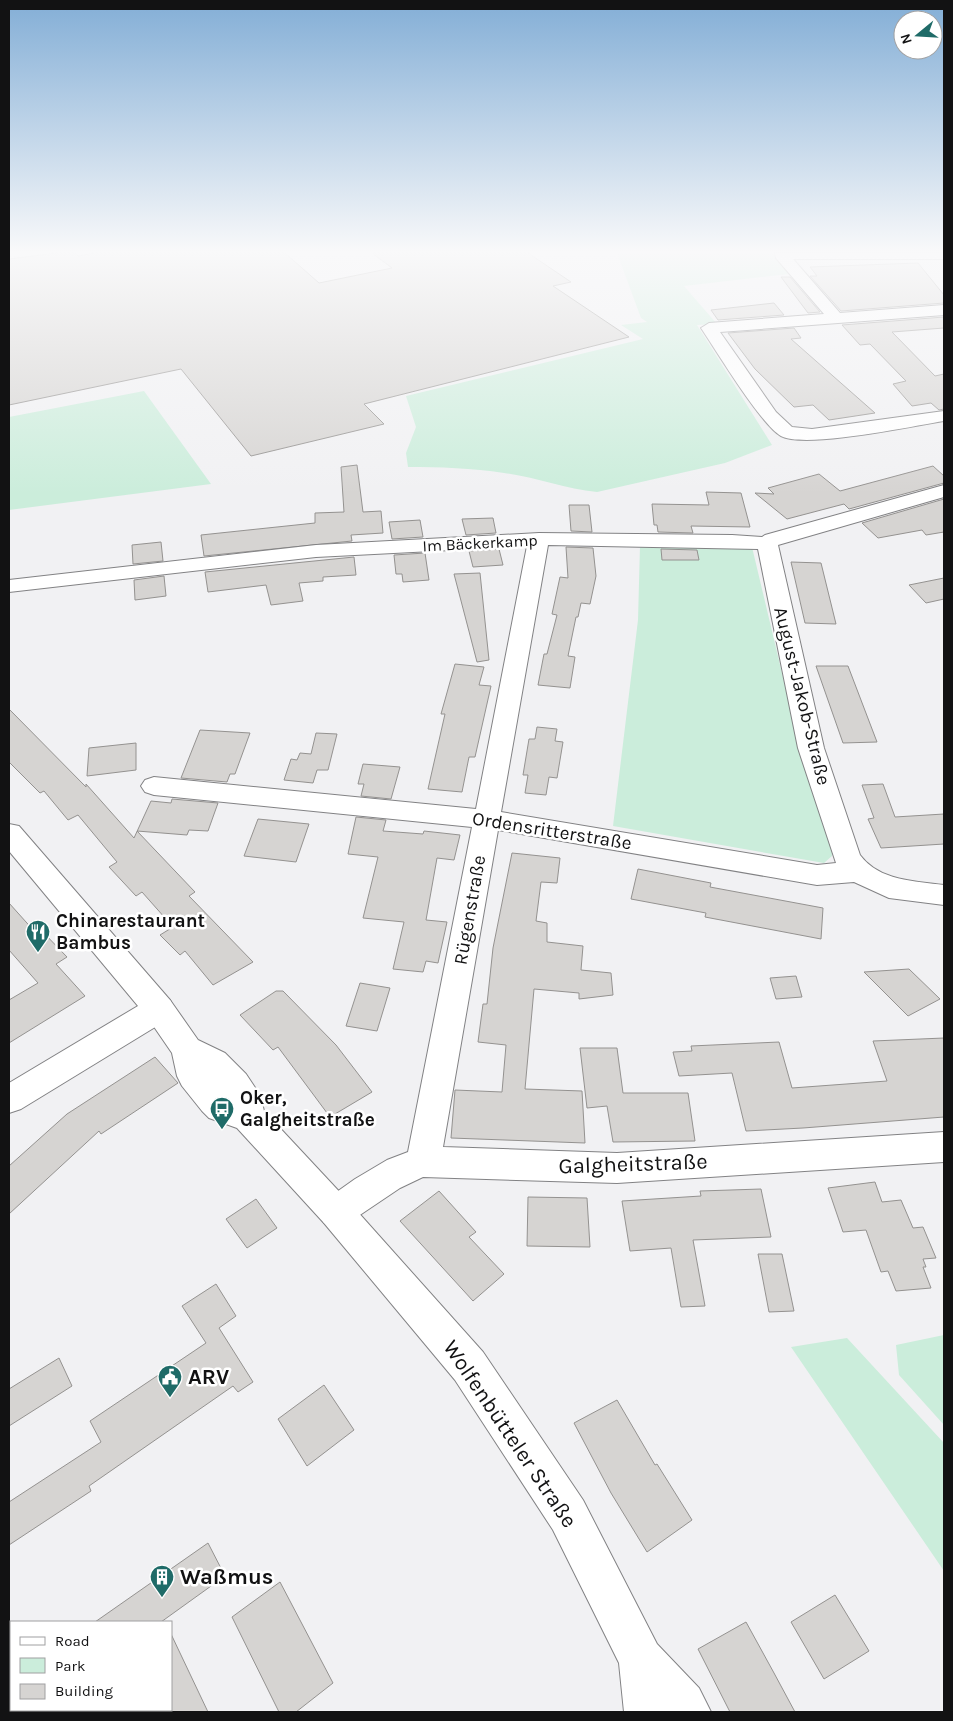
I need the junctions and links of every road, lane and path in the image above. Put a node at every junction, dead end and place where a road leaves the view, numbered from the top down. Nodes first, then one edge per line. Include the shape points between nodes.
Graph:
1 (713, 333) edge
2 (944, 416) edge
3 (944, 491) edge
4 (539, 539) junction
5 (767, 544) junction
6 (9, 586) edge
7 (154, 786) dead end
8 (486, 819) junction
9 (9, 833) edge
10 (857, 872) junction
11 (944, 895) edge
12 (159, 1009) junction
13 (9, 1099) edge
14 (944, 1147) edge
15 (423, 1162) junction
16 (336, 1212) junction
17 (641, 1660) junction
18 (647, 1712) edge
19 (688, 1712) edge

1 - 2 street via 770,416 788,432 812,435
3 - 5 street, Im Bäckerkamp via 772,539
4 - 5 street, Im Bäckerkamp
4 - 6 street, Im Bäckerkamp via 316,551
4 - 8 street, Rügenstraße
5 - 10 street, August-Jakob-Straße via 811,748 847,858
7 - 8 street, Ordensritterstraße
8 - 10 street, Ordensritterstraße via 817,875
8 - 15 street, Rügenstraße
9 - 12 street, Wolfenbütteler Straße
10 - 11 street via 890,888
12 - 13 street
12 - 16 street, Wolfenbütteler Straße via 187,1049 193,1076 214,1101 221,1108 249,1118
14 - 15 street, Galgheitstraße via 616,1168
15 - 16 street, Galgheitstraße via 387,1177
16 - 17 street, Wolfenbütteler Straße via 469,1366 568,1514
17 - 18 street, Wolfenbütteler Straße
17 - 19 street, Wolfenbütteler Straße

